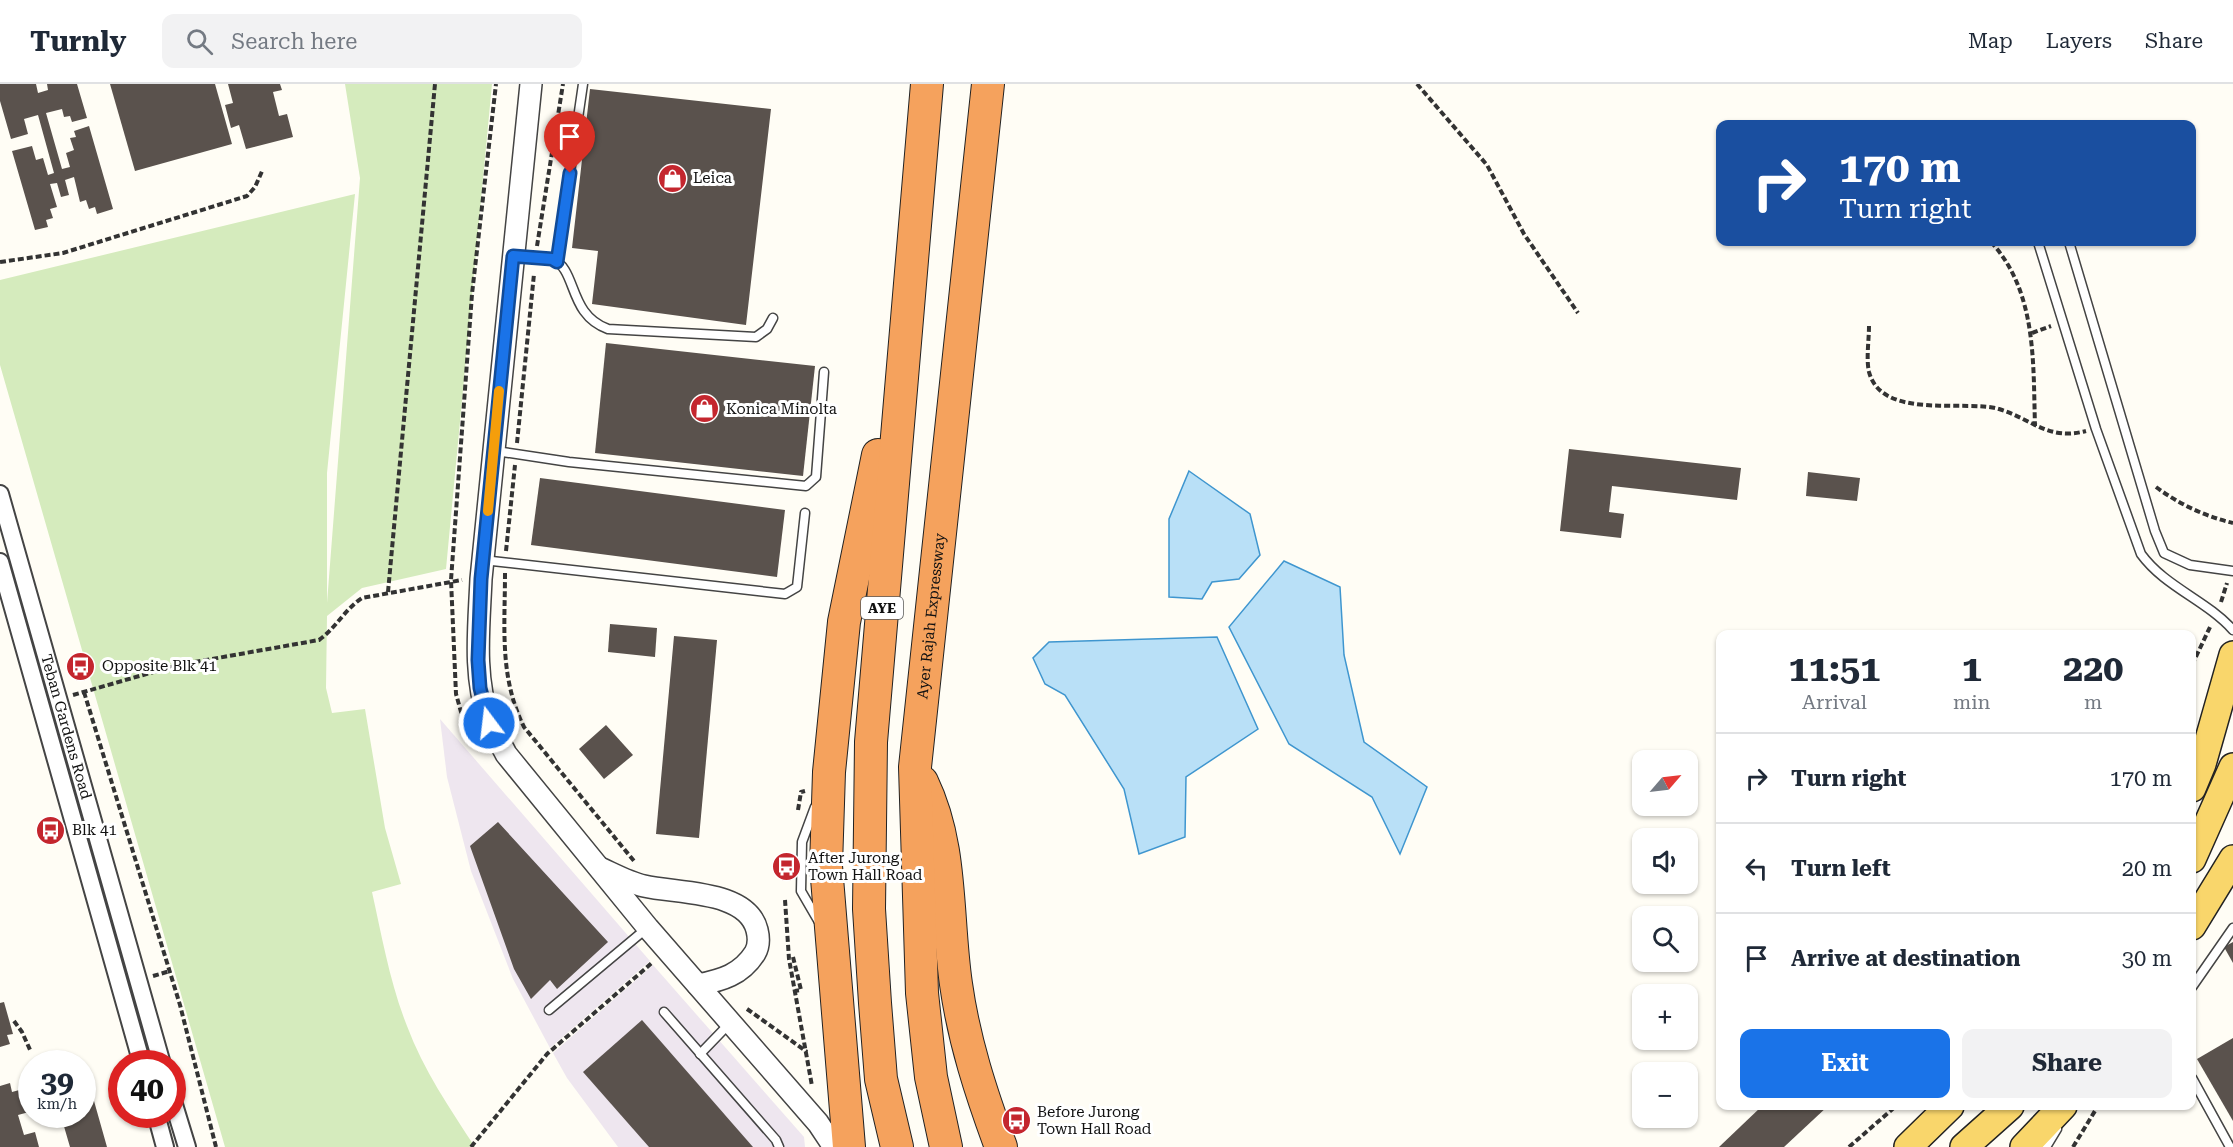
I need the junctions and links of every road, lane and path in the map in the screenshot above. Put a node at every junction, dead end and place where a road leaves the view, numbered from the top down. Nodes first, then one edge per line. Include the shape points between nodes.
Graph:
1 (435, 84) edge
2 (496, 84) edge
3 (531, 84) edge
4 (563, 84) edge
5 (583, 84) edge
6 (927, 84) edge
7 (988, 84) edge
8 (1417, 84) edge
9 (263, 169) dead end
10 (1995, 246) edge
11 (2038, 246) edge
12 (2070, 246) edge
13 (513, 256) junction
14 (535, 258) junction
15 (0, 262) edge
16 (557, 262) junction
17 (908, 308) junction
18 (1578, 313) dead end
19 (773, 318) dead end
20 (2063, 319) junction
21 (1869, 326) dead end
22 (2032, 333) junction
23 (824, 372) dead end
24 (2035, 426) junction
25 (2096, 429) junction
26 (494, 451) junction
27 (516, 454) junction
28 (2137, 473) junction
29 (0, 497) edge
30 (805, 513) dead end
31 (2233, 523) edge
32 (0, 562) edge
33 (505, 562) junction
34 (482, 569) junction
35 (2233, 571) edge
36 (451, 580) junction
37 (388, 592) junction
38 (2233, 630) edge
39 (2233, 655) edge
40 (84, 692) junction
41 (58, 699) junction
42 (915, 767) junction
43 (2233, 767) edge
44 (2196, 778) edge
45 (2196, 850) edge
46 (2233, 859) edge
47 (636, 864) dead end
48 (601, 869) junction
49 (785, 900) dead end
50 (2196, 919) edge
51 (648, 928) junction
52 (2233, 928) edge
53 (659, 957) dead end
54 (793, 957) dead end
55 (2196, 981) edge
56 (698, 985) junction
57 (795, 991) junction
58 (549, 1010) dead end
59 (664, 1012) dead end
60 (736, 1014) junction
61 (14, 1021) dead end
62 (30, 1050) edge
63 (138, 1050) edge
64 (158, 1050) edge
65 (807, 1052) junction
66 (700, 1054) junction
67 (2196, 1085) edge
68 (813, 1088) dead end
69 (1891, 1110) edge
70 (1946, 1110) edge
71 (2006, 1110) edge
72 (2059, 1110) edge
73 (2069, 1110) edge
74 (2096, 1110) edge
75 (160, 1128) edge
76 (181, 1128) edge
77 (165, 1147) edge
78 (187, 1147) edge
79 (216, 1147) edge
80 (471, 1147) edge
81 (779, 1147) edge
82 (834, 1147) edge
83 (849, 1147) edge
84 (897, 1147) edge
85 (946, 1147) edge
86 (1001, 1147) edge
87 (1849, 1147) edge
88 (1908, 1147) edge
89 (1964, 1147) edge
90 (2024, 1147) edge
91 (2046, 1147) edge
92 (2073, 1147) edge
93 (2230, 1147) edge

1 - 37 path
2 - 36 path via 471,294
3 - 13 street
4 - 14 path
5 - 16 lane
6 - 17 highway, AYE
7 - 42 highway, Ayer Rajah Expressway
8 - 18 path via 1487,165 1524,234
9 - 15 path via 247,196 63,253
10 - 22 path via 2017,280
11 - 20 lane
12 - 28 lane
13 - 14 lane
13 - 26 street
14 - 16 lane
14 - 27 path
16 - 19 lane via 585,315 596,325 756,337
17 - 83 highway via 844,622 829,772 826,866
17 - 84 highway, AYE via 871,742 869,909 875,1003 881,1079
20 - 22 path
20 - 25 lane
21 - 24 path via 1869,372 1890,396 1940,406 1998,408
22 - 24 path
23 - 27 lane via 816,477 806,486
24 - 25 path via 2053,433
25 - 38 lane via 2141,554 2153,570 2217,612
26 - 27 lane
26 - 34 street
27 - 33 path
28 - 31 path via 2172,499 2210,518
28 - 35 lane via 2163,553 2190,565
29 - 41 street, Teban Gardens Road
30 - 33 lane via 797,587 785,594
32 - 63 street, Teban Gardens Road
33 - 34 lane
33 - 47 path via 505,675 512,703 524,726
34 - 36 path
34 - 48 street via 478,660 489,723 506,754
36 - 37 path
37 - 40 path via 362,598 350,606 319,640 178,665
39 - 44 main road
40 - 41 path
40 - 79 path via 180,1005
41 - 64 street, Teban Gardens Road
42 - 85 highway, Ayer Rajah Expressway via 922,993 931,1077
42 - 86 highway via 939,824 950,896 956,983
43 - 45 main road
46 - 50 main road
48 - 51 street
48 - 56 street via 642,886 728,900 749,913 758,936 758,948 750,962 739,973
49 - 57 path
51 - 56 street
51 - 58 lane
52 - 55 lane
53 - 80 path via 547,1054
54 - 57 path via 801,990
56 - 60 street
57 - 65 path
59 - 66 lane
60 - 65 path
60 - 66 lane
60 - 82 street
61 - 62 path
65 - 68 path
66 - 81 lane
67 - 93 lane
69 - 87 path
70 - 88 main road
71 - 89 main road
72 - 90 main road
73 - 91 lane
74 - 92 path
75 - 77 street
76 - 78 street

